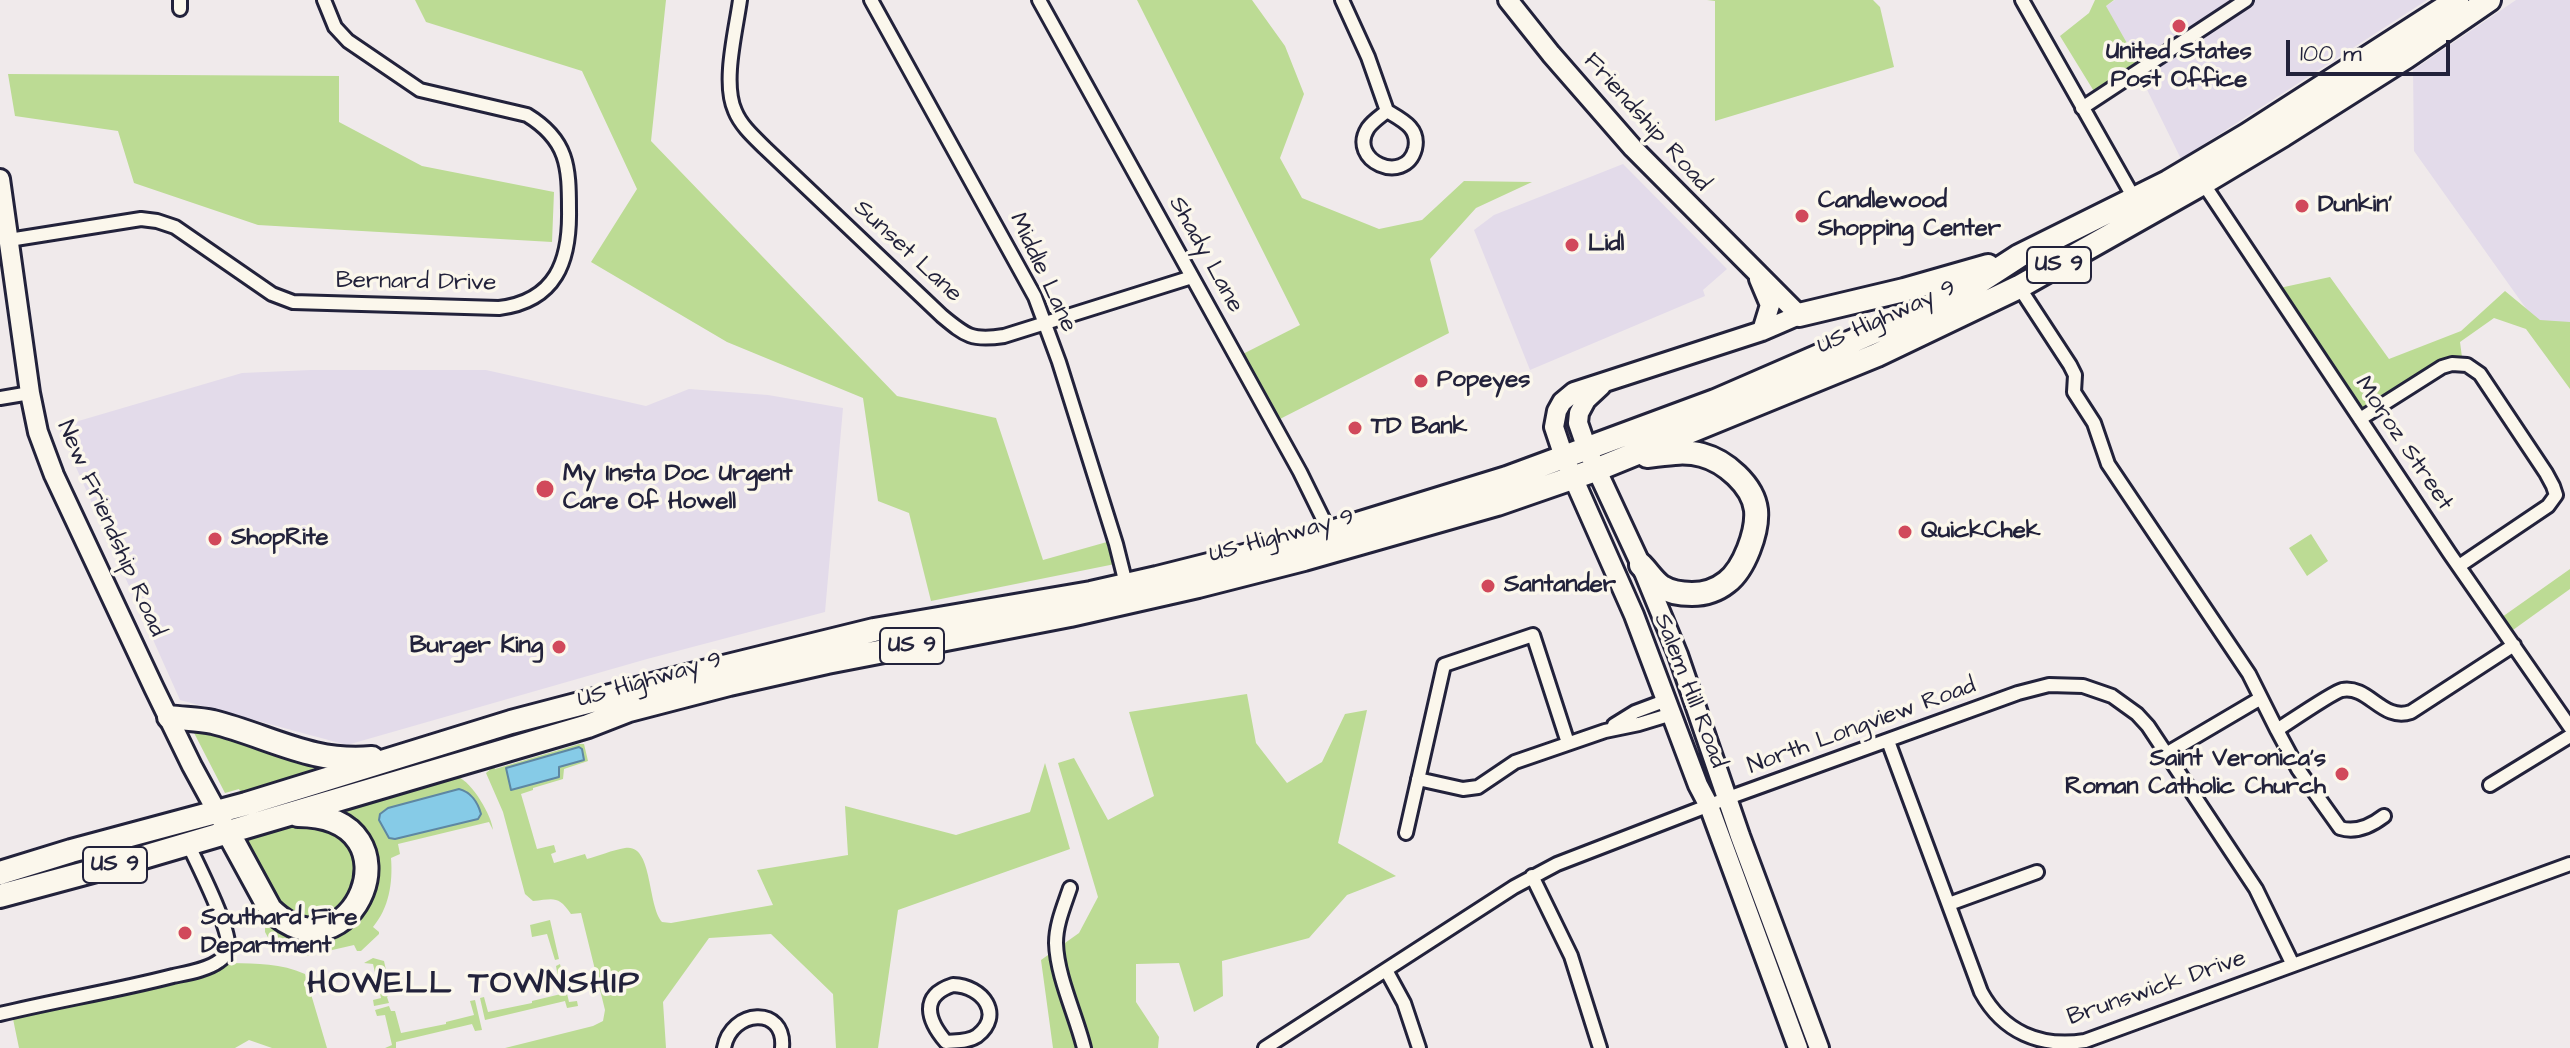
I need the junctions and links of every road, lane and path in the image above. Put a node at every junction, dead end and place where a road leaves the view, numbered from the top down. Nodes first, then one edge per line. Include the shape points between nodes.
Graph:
1 (324, 0) edge
2 (740, 0) edge
3 (871, 0) edge
4 (1039, 0) edge
5 (1342, 0) edge
6 (1508, 0) edge
7 (2022, 0) edge
8 (2246, 0) edge
9 (2457, 0) edge
10 (2489, 0) edge
11 (2082, 108) junction
12 (1387, 111) junction
13 (0, 179) edge
14 (2203, 183) junction
15 (2134, 198) junction
16 (9, 240) junction
17 (2019, 256) junction
18 (1757, 272) junction
19 (1192, 277) junction
20 (2019, 287) junction
21 (1799, 315) junction
22 (1045, 323) junction
23 (1762, 331) junction
24 (1607, 381) junction
25 (30, 393) junction
26 (0, 398) edge
27 (2360, 419) junction
28 (1598, 461) junction
29 (1569, 468) junction
30 (1330, 533) junction
31 (1641, 565) junction
32 (2459, 566) junction
33 (1126, 584) junction
34 (2514, 645) junction
35 (1689, 685) junction
36 (2261, 698) junction
37 (1670, 707) junction
38 (169, 717) junction
39 (2570, 727) edge
40 (2277, 730) junction
41 (2570, 736) edge
42 (1888, 741) junction
43 (1568, 743) junction
44 (405, 754) junction
45 (2166, 754) junction
46 (1418, 779) junction
47 (2490, 785) dead end
48 (1728, 798) junction
49 (1709, 806) junction
50 (285, 815) junction
51 (2384, 816) dead end
52 (224, 822) junction
53 (1406, 833) dead end
54 (188, 844) junction
55 (2570, 864) edge
56 (2037, 872) dead end
57 (0, 873) edge
58 (1532, 876) junction
59 (1070, 888) dead end
60 (0, 896) edge
61 (1949, 904) junction
62 (2293, 965) junction
63 (1386, 970) junction
64 (0, 1014) edge
65 (944, 1045) edge
66 (724, 1048) edge
67 (782, 1048) edge
68 (1084, 1048) edge
69 (1265, 1048) edge
70 (1419, 1048) edge
71 (1600, 1048) edge
72 (1798, 1048) edge
73 (1819, 1048) edge

1 - 16 street, Bernard Drive via 335,27 348,41 413,86 514,111 540,123 554,137 569,175 569,245 563,266 541,292 499,308 293,302 272,294 175,227 157,221 141,219
2 - 22 street, Sunset Lane via 730,95 746,129 966,335 985,339
3 - 22 street, Middle Lane
4 - 19 street, Shady Lane
5 - 12 street
6 - 18 street, Friendship Road via 1633,148
7 - 11 street
8 - 11 street
9 - 15 highway, US Highway 9 / US 9 via 2247,135
10 - 14 highway, US Highway 9 / US 9
11 - 15 street
12 - 12 street via 1415,134 1413,153 1395,168 1372,161 1364,146 1366,131
13 - 16 street, New Friendship Road
14 - 20 highway, US Highway 9 / US 9
14 - 27 street, Moroz Street
15 - 17 highway, US Highway 9 / US 9
16 - 25 street, New Friendship Road
17 - 21 highway
17 - 28 highway, US Highway 9 / US 9 via 1979,282
18 - 21 street, Friendship Road
18 - 23 street, Friendship Road via 1770,305
19 - 22 street, Sunset Lane
19 - 30 street, Shady Lane
20 - 28 highway, US Highway 9 / US 9 via 1877,355
20 - 36 street via 2070,365 2074,392 2094,423 2108,464
21 - 23 street, Salem Hill Road
22 - 33 street, Middle Lane
23 - 24 street, Salem Hill Road
24 - 28 street, Salem Hill Road via 1579,413 1578,423
24 - 29 street, Salem Hill Road via 1574,392 1557,411 1554,427
25 - 26 street
25 - 38 street, New Friendship Road via 54,475
27 - 32 street, Moroz Street
27 - 32 street via 2442,367 2467,365 2480,374 2556,495 2548,506
28 - 29 highway, US Highway 9 / US 9
28 - 31 street, Salem Hill Road
28 - 31 highway via 1682,452 1703,455 1738,478 1756,510 1744,556 1729,581 1718,588 1681,594 1661,586
29 - 30 highway, US Highway 9 / US 9 via 1507,478
29 - 37 street, Salem Hill Road
29 - 50 highway, US Highway 9 / US 9 via 1497,504 1304,559 1070,615 678,697
30 - 33 highway, US Highway 9 / US 9
31 - 35 street, Salem Hill Road
32 - 34 street, Moroz Street
33 - 44 highway, US Highway 9 / US 9 via 849,636
34 - 39 street, Moroz Street
34 - 40 street via 2411,712 2392,714 2361,692 2341,690
35 - 37 street
35 - 48 street, Salem Hill Road
36 - 40 street
36 - 45 street
37 - 43 street via 1635,712 1605,731
37 - 49 street, Salem Hill Road
38 - 44 highway via 212,722 316,756
38 - 52 street, New Friendship Road
40 - 51 street via 2340,828 2366,827
41 - 47 street
42 - 45 street, North Longview Road via 2018,693 2067,684 2098,690 2124,703
42 - 48 street, North Longview Road
42 - 61 street, Brunswick Drive
43 - 46 street via 1515,762 1478,787
43 - 46 street via 1533,635 1444,665
44 - 52 highway, US Highway 9 / US 9
45 - 62 street, North Longview Road via 2256,889
46 - 53 street
48 - 49 street, North Longview Road
48 - 73 street, Salem Hill Road
49 - 58 street, North Longview Road
49 - 72 street, Salem Hill Road
50 - 52 highway, US Highway 9 / US 9
50 - 52 highway via 335,821 362,849 366,888 355,908 336,923 307,929 277,916 263,900
52 - 54 highway, US Highway 9 / US 9
52 - 57 highway, US Highway 9 / US 9 via 71,851
54 - 60 highway, US Highway 9 / US 9
54 - 64 street via 226,932 222,960 131,987
55 - 62 street, Brunswick Drive
56 - 61 street
58 - 63 street, North Longview Road
58 - 71 street via 1571,956
59 - 68 street via 1056,943
61 - 62 street, Brunswick Drive via 1990,1008 2020,1035 2054,1045 2085,1041
63 - 69 street, North Longview Road
63 - 70 street
65 - 65 street via 977,1036 987,1023 983,996 967,985 945,987 930,1003 933,1027
66 - 67 street via 736,1024 753,1017 778,1027

